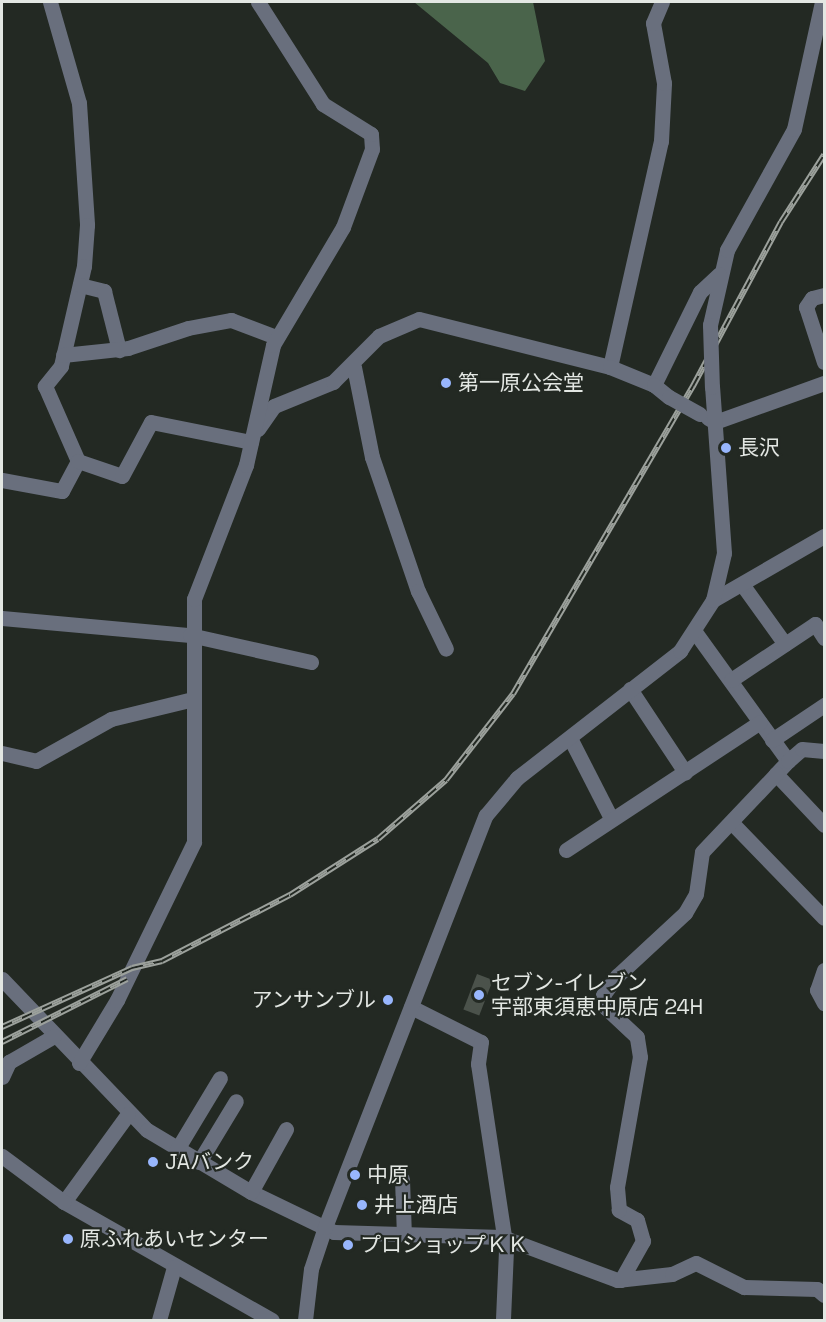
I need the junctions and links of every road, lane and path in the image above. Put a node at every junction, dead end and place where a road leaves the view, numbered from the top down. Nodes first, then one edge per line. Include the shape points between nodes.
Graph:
1 (50, 2) edge
2 (258, 2) edge
3 (662, 2) edge
4 (822, 2) edge
5 (719, 274) junction
6 (80, 285) junction
7 (825, 295) edge
8 (276, 337) junction
9 (119, 350) junction
10 (63, 355) junction
11 (825, 362) edge
12 (354, 367) junction
13 (610, 367) junction
14 (825, 383) edge
15 (654, 385) junction
16 (715, 422) junction
17 (251, 442) junction
18 (78, 461) junction
19 (2, 480) edge
20 (825, 537) edge
21 (744, 587) junction
22 (713, 600) junction
23 (2, 618) edge
24 (695, 632) junction
25 (190, 635) junction
26 (825, 638) edge
27 (785, 644) junction
28 (446, 649) dead end
29 (311, 662) dead end
30 (731, 680) junction
31 (630, 688) junction
32 (193, 699) junction
33 (825, 705) edge
34 (759, 722) junction
35 (570, 738) junction
36 (772, 740) junction
37 (825, 751) edge
38 (2, 753) edge
39 (788, 761) junction
40 (685, 772) junction
41 (776, 774) junction
42 (610, 818) junction
43 (732, 823) junction
44 (825, 825) edge
45 (566, 850) dead end
46 (825, 918) edge
47 (825, 970) edge
48 (2, 979) edge
49 (825, 1003) edge
50 (411, 1007) junction
51 (54, 1036) junction
52 (79, 1063) junction
53 (2, 1077) edge
54 (220, 1078) dead end
55 (236, 1101) dead end
56 (128, 1114) junction
57 (286, 1130) dead end
58 (177, 1151) junction
59 (2, 1156) edge
60 (199, 1162) junction
61 (402, 1179) dead end
62 (251, 1192) junction
63 (64, 1202) junction
64 (325, 1227) junction
65 (404, 1235) junction
66 (502, 1237) junction
67 (174, 1268) junction
68 (621, 1280) junction
69 (825, 1295) edge
70 (159, 1320) edge
71 (272, 1320) edge
72 (305, 1320) edge
73 (503, 1320) edge

1 - 6 street via 79,103 87,225
2 - 8 street via 329,112 371,134 373,141 343,227
3 - 13 street via 653,23 664,83 661,141
4 - 5 street via 794,129 736,229
5 - 15 street via 700,292
5 - 16 street, bridge via 710,325
6 - 9 street via 104,291
6 - 10 street
7 - 11 street via 806,307
8 - 9 street via 231,320
8 - 17 street
9 - 10 street
10 - 18 street via 45,386
12 - 13 street via 379,336 419,319
12 - 17 street via 333,382 274,406
12 - 28 street via 372,457 418,591
13 - 15 street
14 - 16 street
15 - 16 street, bridge
16 - 22 street via 724,553
17 - 18 street via 152,422 122,476
17 - 25 street via 194,599
18 - 19 street via 62,491
20 - 21 street
21 - 22 street
21 - 27 street
22 - 24 street
23 - 25 street
24 - 30 street
24 - 31 street
25 - 29 street
25 - 32 street
26 - 27 street via 815,624
27 - 30 street
30 - 34 street
31 - 35 street
31 - 40 street
32 - 38 street via 111,719 36,761
32 - 52 street via 198,793 194,842 117,1000
33 - 36 street
34 - 36 street
34 - 40 street
35 - 42 street
35 - 50 street via 517,778 486,815
36 - 39 street
37 - 39 street via 802,749
39 - 41 street
40 - 42 street
41 - 43 street
41 - 44 street
42 - 45 street
43 - 46 street
43 - 68 street via 702,852 696,894 685,913 617,976 603,996 606,1008 639,1043 617,1187 619,1210 637,1220 643,1241
47 - 49 street via 818,990
48 - 51 street
50 - 64 street
50 - 66 street via 482,1042 478,1064 500,1193
51 - 52 street
51 - 53 street via 9,1062
52 - 56 street
54 - 58 street
55 - 60 street
56 - 58 street
56 - 63 street
57 - 62 street
58 - 60 street
59 - 63 street
60 - 62 street
61 - 65 street
62 - 64 street
63 - 67 street
64 - 65 street
64 - 72 street via 311,1269
65 - 66 street
66 - 68 street
66 - 73 street
67 - 70 street
67 - 71 street
68 - 69 street via 672,1274 696,1263 744,1287 817,1289

